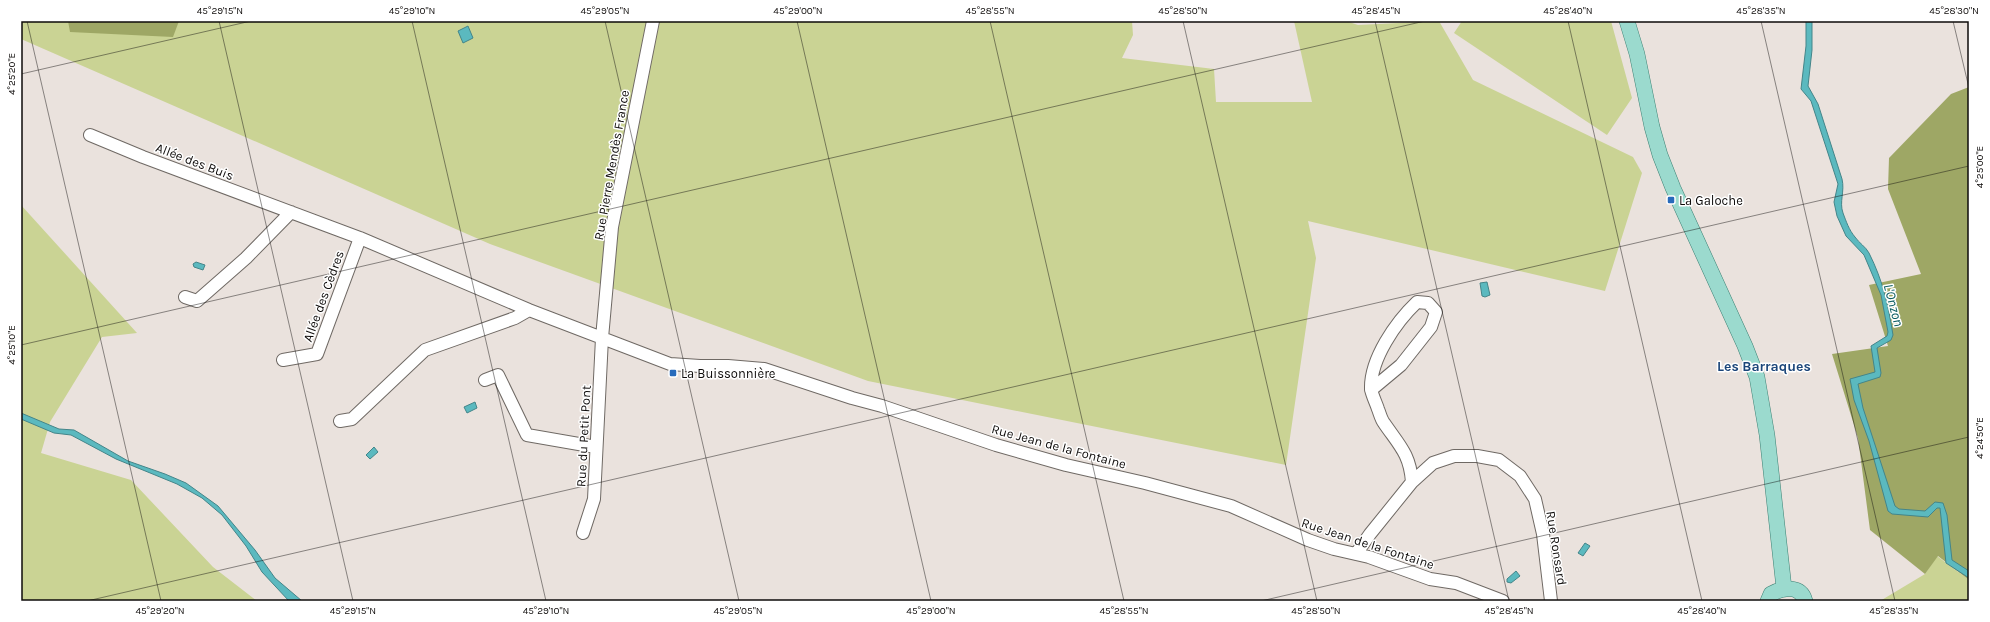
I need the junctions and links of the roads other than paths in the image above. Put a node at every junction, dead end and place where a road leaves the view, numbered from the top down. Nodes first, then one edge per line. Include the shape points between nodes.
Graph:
1 (652, 21) edge
2 (1627, 21) edge
3 (90, 135) dead end
4 (291, 212) junction
5 (360, 238) junction
6 (185, 297) dead end
7 (529, 310) junction
8 (602, 338) junction
9 (283, 360) dead end
10 (485, 380) dead end
11 (1371, 390) junction
12 (340, 421) dead end
13 (596, 446) junction
14 (1412, 482) junction
15 (583, 533) dead end
16 (1356, 554) junction
17 (1784, 588) junction
18 (1809, 600) edge
19 (1503, 601) edge
20 (1551, 601) edge
21 (1768, 601) edge

1 - 8 street, Rue Pierre Mendès France via 612,227
2 - 17 main road via 1660,155 1757,377 1767,435
3 - 4 street, Allée des Buis
4 - 5 street, Allée des Buis
4 - 6 street via 246,258 197,301
5 - 7 street, Allée des Buis
5 - 9 street, Allée des Cèdres via 317,354
7 - 8 street, Rue Jean de la Fontaine
7 - 12 street via 515,318 425,350 352,419
8 - 13 street, Rue du Petit Pont
8 - 16 street, Rue Jean de la Fontaine via 670,364 764,369 996,445 1231,506 1308,540
10 - 13 street via 498,375 527,435
11 - 11 street via 1376,360 1407,312 1417,302 1428,303 1436,312 1431,328 1401,365
11 - 14 street via 1383,422 1398,441 1411,466
13 - 15 street, Rue du Petit Pont via 594,499
14 - 16 street, Rue Ronsard
14 - 20 street, Rue Ronsard via 1433,463 1454,456 1477,456 1499,460 1520,476 1535,499 1543,534
16 - 19 street, Rue Jean de la Fontaine via 1369,556 1430,579 1456,583
17 - 18 main road via 1799,591
17 - 21 main road via 1771,594

